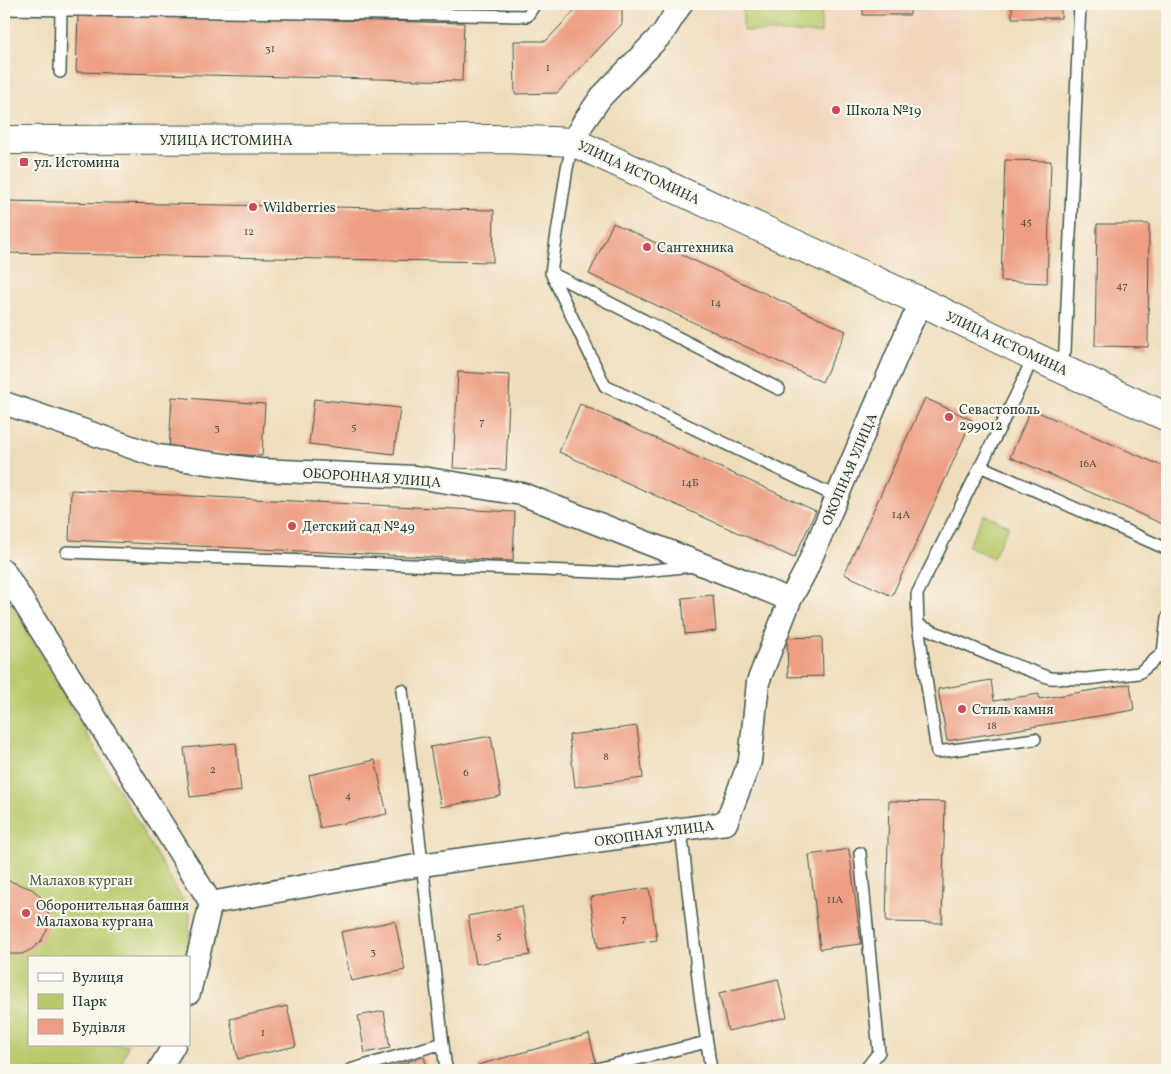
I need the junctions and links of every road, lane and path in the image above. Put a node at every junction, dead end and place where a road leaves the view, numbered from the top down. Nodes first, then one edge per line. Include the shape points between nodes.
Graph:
1 (535, 4) edge
2 (681, 4) edge
3 (1080, 4) edge
4 (4, 9) edge
5 (403, 9) edge
6 (61, 10) junction
7 (493, 10) edge
8 (60, 72) dead end
9 (4, 141) edge
10 (573, 142) junction
11 (552, 273) junction
12 (922, 302) junction
13 (1032, 356) junction
14 (1058, 367) junction
15 (779, 389) dead end
16 (4, 403) edge
17 (1167, 418) edge
18 (980, 466) junction
19 (837, 496) junction
20 (1167, 549) edge
21 (67, 552) dead end
22 (703, 565) junction
23 (4, 571) edge
24 (790, 600) junction
25 (1167, 618) edge
26 (918, 625) junction
27 (402, 690) dead end
28 (1035, 739) dead end
29 (681, 829) junction
30 (860, 853) dead end
31 (421, 865) junction
32 (211, 903) junction
33 (190, 989) edge
34 (707, 1042) junction
35 (443, 1043) junction
36 (173, 1046) edge
37 (159, 1070) edge
38 (350, 1070) edge
39 (447, 1070) edge
40 (592, 1070) edge
41 (711, 1070) edge
42 (864, 1070) edge

1 - 7 lane via 527,16
2 - 10 street via 663,34 601,97
3 - 14 lane via 1065,351
4 - 6 lane
5 - 6 lane
5 - 7 lane
6 - 8 lane
9 - 10 main road, УЛИЦА ИСТОМИНА via 505,139
10 - 11 lane
10 - 12 main road, УЛИЦА ИСТОМИНА
11 - 15 lane
11 - 19 lane via 605,386
12 - 13 main road, УЛИЦА ИСТОМИНА
12 - 19 street, ОКОПНАЯ УЛИЦА
13 - 14 main road, УЛИЦА ИСТОМИНА
13 - 18 lane
14 - 17 main road, УЛИЦА ИСТОМИНА
16 - 22 street, ОБОРОННАЯ УЛИЦА via 157,456 260,470 416,477 522,494
18 - 20 lane
18 - 26 lane via 917,594
19 - 24 street, ОКОПНАЯ УЛИЦА
21 - 22 lane via 623,573
22 - 24 street, ОБОРОННАЯ УЛИЦА
23 - 32 street
24 - 29 street, ОКОПНАЯ УЛИЦА via 758,682 750,761 726,823
25 - 26 lane via 1163,653 1139,673 1086,679 1050,678
26 - 28 lane via 937,752
27 - 31 lane
29 - 31 street, ОКОПНАЯ УЛИЦА
29 - 34 lane
30 - 42 lane via 879,1052
31 - 32 street, ОКОПНАЯ УЛИЦА
31 - 35 lane
32 - 33 street
34 - 40 lane
34 - 41 lane
35 - 38 lane
35 - 39 lane
36 - 37 street

